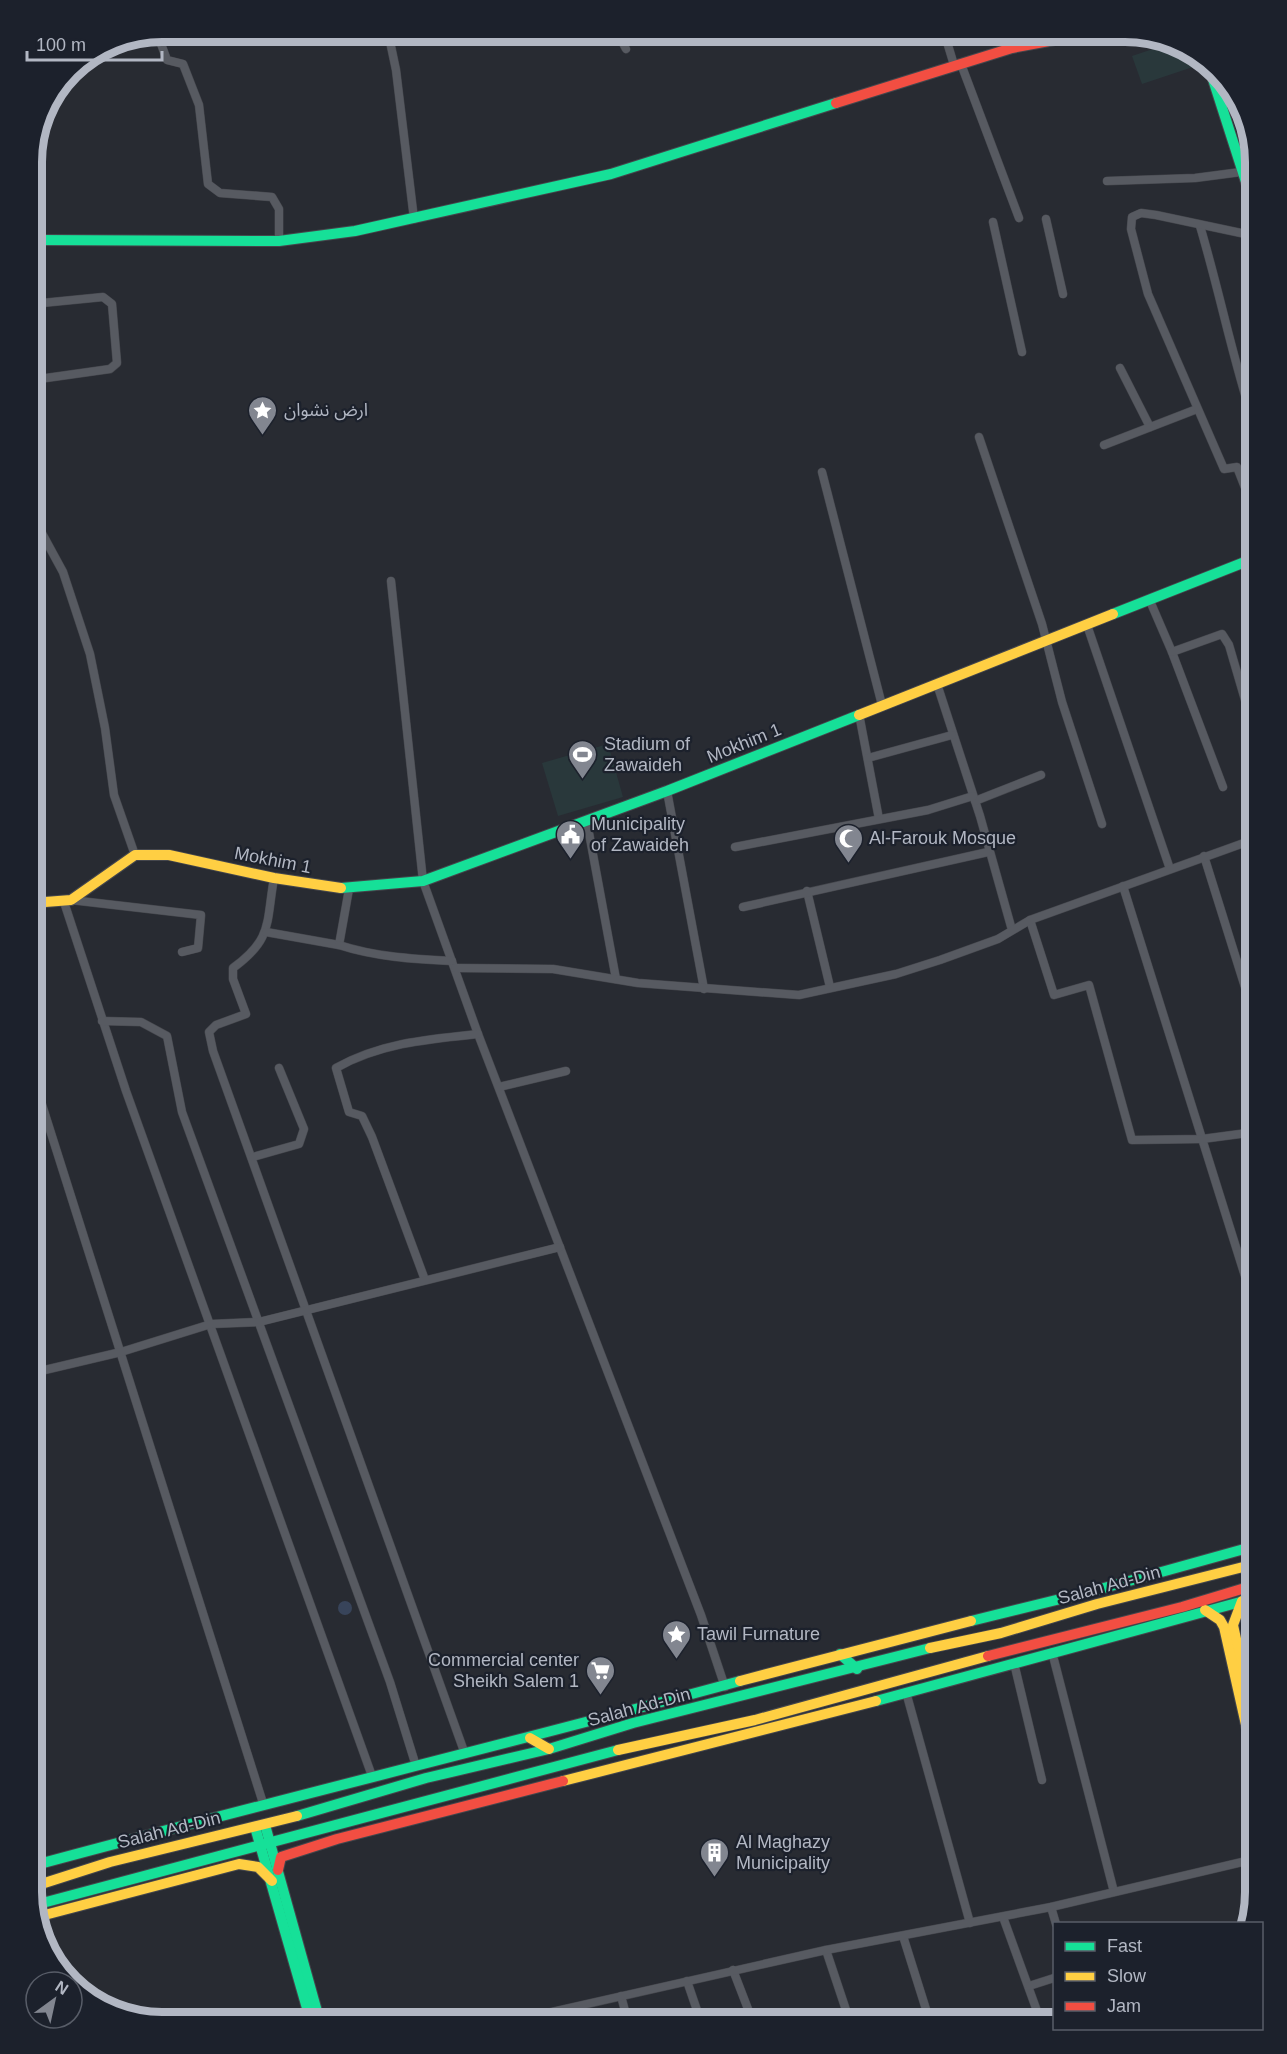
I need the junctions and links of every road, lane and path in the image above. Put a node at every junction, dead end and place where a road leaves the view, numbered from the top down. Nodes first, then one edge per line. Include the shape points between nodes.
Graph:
1 (160, 42) edge
2 (390, 42) edge
3 (622, 42) edge
4 (948, 42) edge
5 (1024, 42) edge
6 (626, 49) dead end
7 (958, 64) junction
8 (1214, 82) edge
9 (1244, 148) edge
10 (1236, 150) junction
11 (1241, 172) junction
12 (1107, 181) dead end
13 (1245, 182) edge
14 (1019, 218) dead end
15 (414, 219) junction
16 (1046, 219) dead end
17 (993, 222) dead end
18 (1200, 226) junction
19 (1245, 234) edge
20 (42, 240) edge
21 (279, 241) junction
22 (1063, 294) dead end
23 (42, 303) edge
24 (1022, 352) dead end
25 (1120, 368) dead end
26 (42, 379) edge
27 (1245, 393) edge
28 (1197, 409) junction
29 (1150, 427) junction
30 (979, 437) dead end
31 (1104, 445) dead end
32 (822, 472) dead end
33 (1245, 486) edge
34 (42, 533) edge
35 (1245, 563) edge
36 (391, 581) dead end
37 (1150, 602) junction
38 (1087, 625) junction
39 (1044, 641) junction
40 (1172, 652) junction
41 (937, 684) junction
42 (1245, 698) edge
43 (882, 705) junction
44 (859, 714) junction
45 (952, 735) junction
46 (868, 758) junction
47 (1041, 775) dead end
48 (1223, 788) dead end
49 (667, 791) junction
50 (974, 798) junction
51 (879, 819) junction
52 (587, 822) junction
53 (1102, 824) dead end
54 (1245, 843) edge
55 (735, 847) dead end
56 (988, 852) junction
57 (135, 855) junction
58 (1204, 856) junction
59 (1170, 869) junction
60 (274, 878) junction
61 (423, 881) junction
62 (1123, 886) junction
63 (349, 889) junction
64 (807, 891) junction
65 (68, 901) junction
66 (42, 902) edge
67 (743, 907) dead end
68 (1030, 920) junction
69 (1012, 930) junction
70 (266, 932) junction
71 (339, 945) junction
72 (182, 952) dead end
73 (453, 965) junction
74 (616, 979) junction
75 (1245, 985) edge
76 (830, 987) junction
77 (704, 989) junction
78 (102, 1021) junction
79 (478, 1034) junction
80 (279, 1068) dead end
81 (566, 1071) dead end
82 (499, 1087) junction
83 (42, 1104) edge
84 (1245, 1133) edge
85 (1202, 1139) junction
86 (253, 1157) junction
87 (560, 1247) junction
88 (1245, 1274) edge
89 (425, 1280) junction
90 (307, 1309) junction
91 (259, 1322) junction
92 (211, 1324) junction
93 (122, 1352) junction
94 (42, 1371) edge
95 (1245, 1549) edge
96 (1245, 1567) edge
97 (1197, 1580) junction
98 (1245, 1589) edge
99 (1245, 1600) edge
100 (1242, 1601) junction
101 (1203, 1606) junction
102 (1001, 1633) junction
103 (1052, 1652) junction
104 (1000, 1653) junction
105 (840, 1654) junction
106 (1014, 1663) junction
107 (857, 1669) junction
108 (1245, 1678) edge
109 (725, 1686) junction
110 (906, 1692) junction
111 (1245, 1718) edge
112 (530, 1738) junction
113 (549, 1749) junction
114 (465, 1754) junction
115 (416, 1766) junction
116 (372, 1776) junction
117 (1042, 1780) dead end
118 (263, 1803) junction
119 (260, 1826) junction
120 (266, 1843) junction
121 (1245, 1862) edge
122 (42, 1863) edge
123 (278, 1870) junction
124 (272, 1881) junction
125 (42, 1884) edge
126 (1114, 1892) junction
127 (1051, 1907) junction
128 (43, 1909) edge
129 (43, 1910) edge
130 (1004, 1917) junction
131 (1056, 1922) edge
132 (970, 1923) junction
133 (903, 1936) junction
134 (826, 1950) junction
135 (733, 1971) junction
136 (1053, 1978) edge
137 (687, 1981) junction
138 (1029, 1986) junction
139 (621, 1996) junction
140 (308, 2012) edge
141 (317, 2012) edge
142 (551, 2012) edge
143 (625, 2012) edge
144 (698, 2012) edge
145 (749, 2012) edge
146 (847, 2012) edge
147 (927, 2012) edge
148 (1038, 2012) edge

1 - 21 street via 167,60 183,64 199,105 208,184 220,193 272,197 279,209
2 - 15 street
3 - 6 street
4 - 7 street
5 - 7 main road
7 - 14 street
7 - 15 main road via 622,171
8 - 10 main road
9 - 10 street
10 - 11 main road
11 - 12 street
11 - 13 main road
15 - 21 main road
16 - 22 street
17 - 24 street
18 - 19 street
18 - 27 street
18 - 28 street via 1141,213 1132,218 1131,229 1148,294
20 - 21 main road
23 - 26 street via 103,297 112,304 117,363 110,369
25 - 29 street
28 - 29 street
28 - 33 street via 1224,469 1237,467
29 - 31 street
30 - 39 street via 1042,624
32 - 43 street
34 - 57 street via 63,572 90,654 114,795
35 - 37 main road, Mokhim 1
36 - 61 street
37 - 38 main road, Mokhim 1
37 - 40 street
38 - 39 main road, Mokhim 1
38 - 59 street
39 - 41 main road, Mokhim 1
39 - 53 street
40 - 42 street via 1222,634
40 - 48 street
41 - 43 main road, Mokhim 1
41 - 45 street
43 - 44 main road, Mokhim 1
44 - 46 street
44 - 49 main road, Mokhim 1
45 - 46 street
45 - 50 street
46 - 51 street
47 - 50 street
49 - 52 main road, Mokhim 1
49 - 77 street
50 - 51 street
50 - 56 street
51 - 55 street
52 - 61 main road, Mokhim 1
52 - 74 street
54 - 58 street
56 - 64 street
56 - 69 street
57 - 60 main road, Mokhim 1 via 169,855
57 - 65 main road
58 - 59 street
58 - 75 street
59 - 62 street
60 - 63 main road, Mokhim 1
60 - 70 street
61 - 63 main road, Mokhim 1
61 - 73 street
62 - 68 street
62 - 85 street
63 - 71 street
64 - 67 street
64 - 76 street
65 - 66 main road
65 - 72 street via 201,915 198,948
65 - 78 street
68 - 69 street
68 - 85 street via 1054,995 1089,986 1132,1140
69 - 76 street via 998,939 896,974
70 - 71 street
70 - 86 street via 255,952 233,968 246,1014 216,1025 209,1032
71 - 73 street via 361,952
73 - 74 street via 553,969
73 - 79 street
74 - 77 street
76 - 77 street via 799,994
78 - 91 street via 141,1022 167,1036 182,1112
78 - 92 street
79 - 82 street
79 - 89 street via 414,1040 355,1057 336,1068 349,1112 362,1116 372,1137
80 - 86 street via 304,1129 300,1144
81 - 82 street
82 - 87 street
83 - 93 street
84 - 85 street
85 - 88 street
86 - 90 street
87 - 89 street
87 - 109 street
89 - 90 street
90 - 91 street
90 - 114 street
91 - 92 street
91 - 115 street via 390,1682
92 - 93 street
92 - 116 street
93 - 94 street
93 - 118 street
95 - 105 main road
96 - 97 main road, Salah Ad-Din
97 - 101 main road via 1204,1588
97 - 102 main road, Salah Ad-Din
98 - 101 main road, Salah Ad-Din
99 - 100 main road
100 - 101 main road
100 - 108 main road via 1233,1625
101 - 103 main road
101 - 104 main road, Salah Ad-Din
101 - 111 main road via 1224,1627
102 - 104 main road
102 - 107 main road, Salah Ad-Din
103 - 106 main road
103 - 126 street
104 - 120 main road, Salah Ad-Din via 755,1720 647,1742
105 - 107 main road
105 - 109 main road
106 - 110 main road
106 - 117 street
107 - 113 main road, Salah Ad-Din via 633,1723
109 - 112 main road
110 - 123 main road via 338,1839 282,1857
110 - 132 street
112 - 113 main road
112 - 114 main road
113 - 119 main road, Salah Ad-Din
114 - 115 main road
115 - 116 main road
116 - 118 main road
118 - 122 main road
119 - 120 main road
119 - 125 main road, Salah Ad-Din via 110,1862
120 - 123 main road
120 - 124 main road
120 - 128 main road, Salah Ad-Din
121 - 126 street
123 - 141 main road
124 - 129 main road via 258,1867 238,1864
124 - 140 main road
126 - 127 street
127 - 130 street
127 - 131 street
130 - 132 street
130 - 138 street
132 - 133 street
133 - 134 street
133 - 147 street
134 - 135 street
134 - 146 street
135 - 137 street
135 - 145 street
136 - 138 street
137 - 139 street
137 - 144 street
138 - 148 street
139 - 142 street
139 - 143 street

